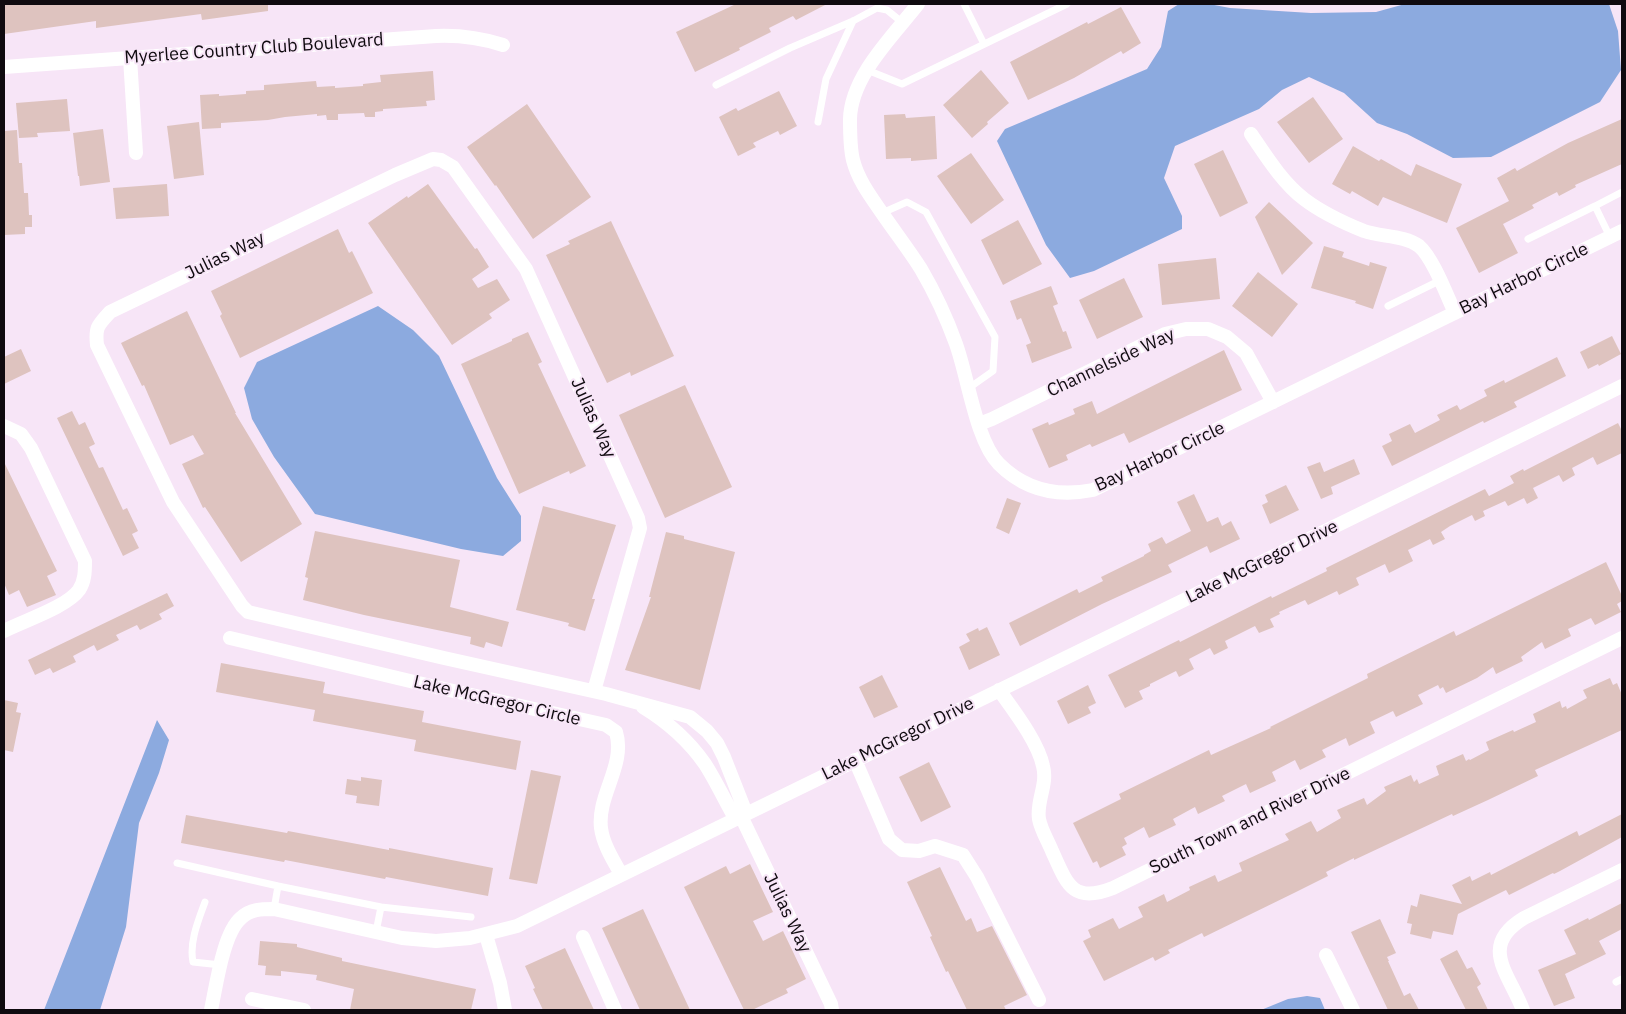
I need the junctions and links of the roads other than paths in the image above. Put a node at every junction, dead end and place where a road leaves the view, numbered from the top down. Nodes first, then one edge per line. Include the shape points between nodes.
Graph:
1 (918, 4) edge
2 (964, 4) edge
3 (1067, 4) edge
4 (853, 21) junction
5 (902, 23) junction
6 (984, 44) junction
7 (503, 45) dead end
8 (130, 58) junction
9 (4, 67) edge
10 (867, 70) junction
11 (716, 85) dead end
12 (818, 122) dead end
13 (1251, 134) dead end
14 (136, 153) dead end
15 (1622, 192) edge
16 (1595, 206) junction
17 (882, 212) junction
18 (1616, 234) edge
19 (1528, 239) dead end
20 (1439, 281) junction
21 (1388, 306) dead end
22 (1455, 313) junction
23 (1622, 386) edge
24 (969, 388) junction
25 (1273, 402) junction
26 (980, 424) junction
27 (4, 426) edge
28 (4, 631) edge
29 (230, 638) dead end
30 (1622, 638) edge
31 (999, 690) junction
32 (594, 691) junction
33 (636, 702) junction
34 (855, 760) junction
35 (741, 816) junction
36 (177, 863) dead end
37 (1622, 870) edge
38 (621, 874) junction
39 (278, 886) junction
40 (205, 902) dead end
41 (381, 907) junction
42 (274, 909) junction
43 (471, 917) dead end
44 (376, 932) junction
45 (486, 935) junction
46 (583, 937) dead end
47 (1326, 955) dead end
48 (221, 965) junction
49 (252, 998) dead end
50 (1039, 1000) dead end
51 (210, 1010) edge
52 (304, 1010) edge
53 (505, 1010) edge
54 (615, 1010) edge
55 (832, 1010) edge
56 (1354, 1010) edge
57 (1523, 1010) edge

1 - 5 street, Bay Harbor Circle
2 - 6 lane
3 - 6 lane
4 - 5 lane via 877,8 887,10
4 - 11 lane
4 - 12 lane via 826,79
5 - 10 street, Bay Harbor Circle
6 - 10 lane via 902,84
7 - 8 street, Myerlee Country Club Boulevard via 451,35
8 - 9 street, Myerlee Country Club Boulevard
8 - 14 street
10 - 17 street, Bay Harbor Circle via 853,98 850,118 853,160 859,176
13 - 20 street via 1303,198 1365,231 1418,246
15 - 16 lane
16 - 18 lane
16 - 19 lane
17 - 24 street, Bay Harbor Circle via 933,291 956,344
17 - 24 lane via 907,202 926,212 995,337 993,371
18 - 22 street, Bay Harbor Circle
20 - 21 lane
20 - 22 street
22 - 25 street, Bay Harbor Circle
23 - 31 street, Lake McGregor Drive
24 - 26 street, Bay Harbor Circle
25 - 26 street, Bay Harbor Circle via 1093,490 1075,494 1040,490 1009,473 992,455
25 - 26 street, Channelside Way via 1246,353 1227,337 1208,329 1186,329 1165,334
27 - 28 street via 21,434 30,448 85,561 85,578 78,591 66,601
29 - 38 street, Lake McGregor Circle via 606,725 616,732 620,743 600,825
30 - 31 street, South Town and River Drive via 1112,888 1092,894 1084,894 1070,886 1061,872 1039,820 1044,785 1042,761 1022,723
31 - 34 street, Lake McGregor Drive
32 - 32 street, Julias Way via 248,612 173,502 97,345 95,332 102,320 110,312 395,174 433,159 453,166 526,269 638,518 640,528
32 - 33 street, Julias Way
33 - 35 street, Julias Way via 675,731 697,753
33 - 35 street, Julias Way via 687,716 707,731 724,757
34 - 35 street, Lake McGregor Drive
34 - 50 street via 889,839 902,850 919,851 934,846 964,855
35 - 38 street, Lake McGregor Drive
35 - 55 street, Julias Way
36 - 39 lane
37 - 57 street via 1524,918 1511,926 1502,938 1499,954
38 - 45 street, Lake McGregor Drive via 534,919
39 - 41 lane
39 - 42 lane
40 - 48 lane via 196,929 193,962
41 - 43 lane
41 - 44 lane
42 - 44 street, Lake McGregor Drive
42 - 48 street, Lake McGregor Drive via 256,909 242,917 231,929
44 - 45 street, Lake McGregor Drive via 436,941
45 - 53 street
46 - 54 street
47 - 56 street
48 - 51 street, Lake McGregor Drive
49 - 52 street

